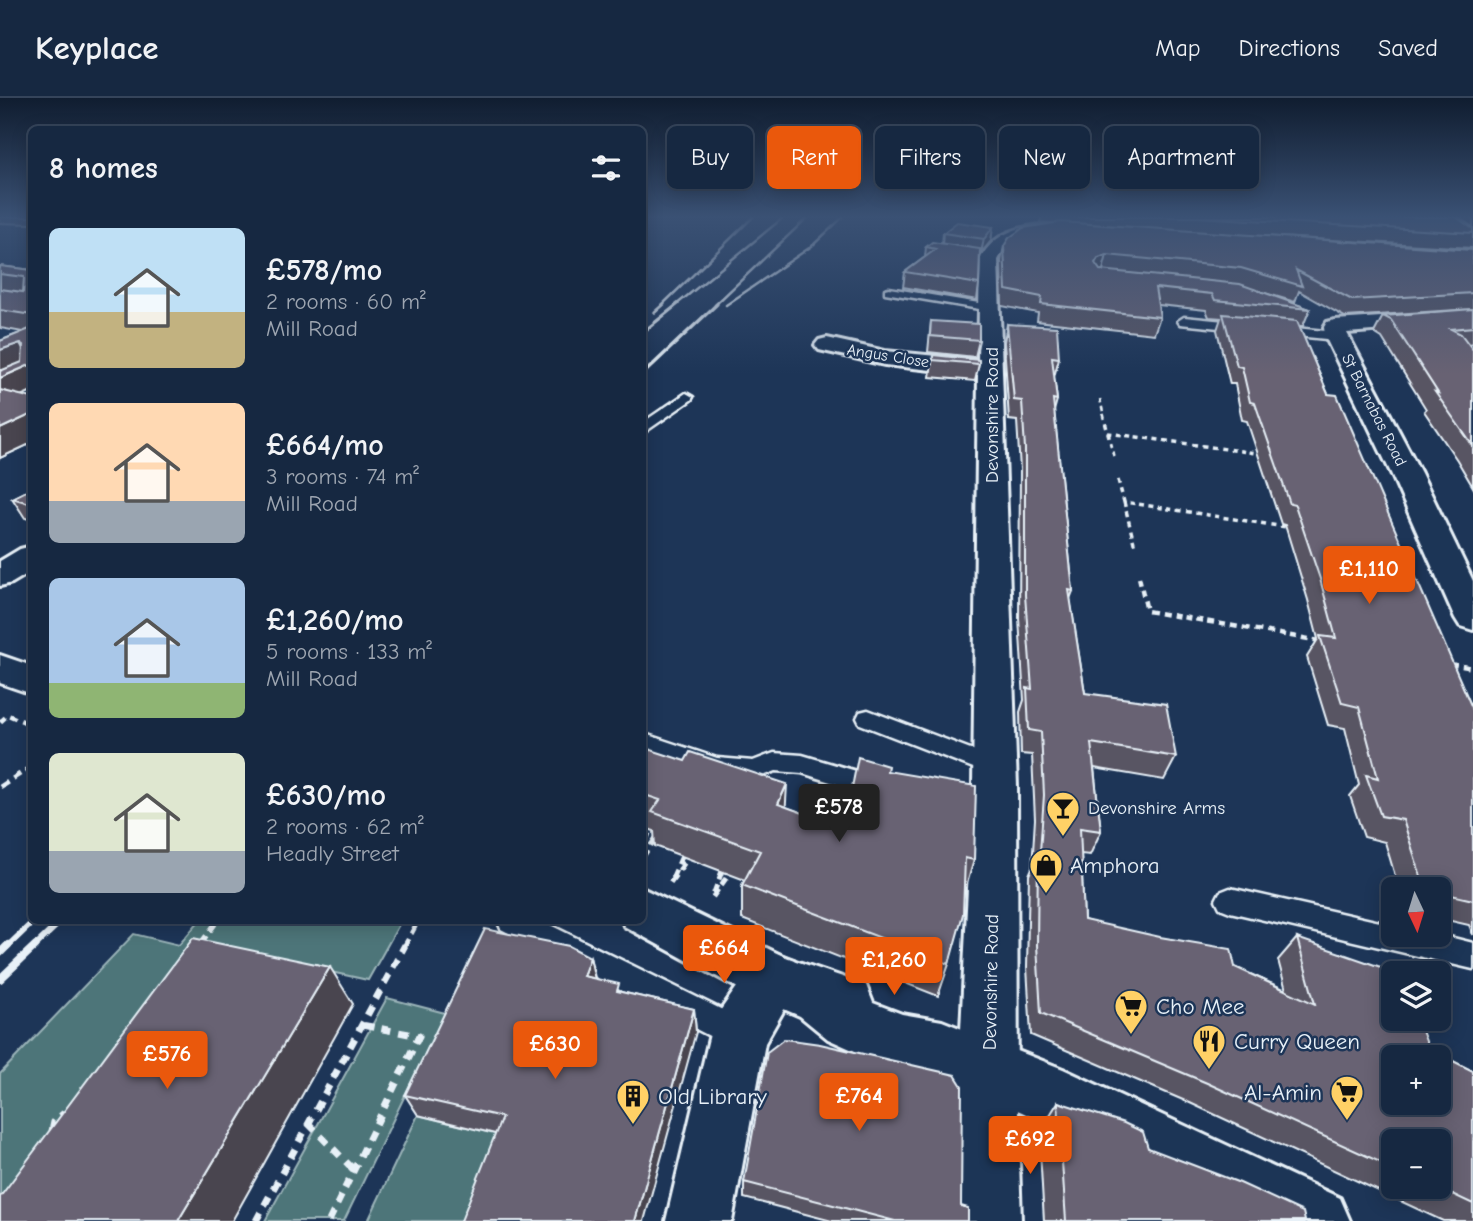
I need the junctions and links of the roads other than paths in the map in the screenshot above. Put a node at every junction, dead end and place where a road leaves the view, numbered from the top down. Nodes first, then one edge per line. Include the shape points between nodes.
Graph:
1 (985, 269) edge
2 (889, 291) dead end
3 (991, 308) junction
4 (1294, 311) edge
5 (1473, 317) edge
6 (1184, 321) dead end
7 (1336, 332) junction
8 (827, 345) dead end
9 (992, 369) junction
10 (686, 397) dead end
11 (646, 427) edge
12 (1473, 618) edge
13 (0, 668) edge
14 (28, 679) edge
15 (868, 718) dead end
16 (646, 743) edge
17 (987, 782) junction
18 (899, 794) edge
19 (1230, 900) dead end
20 (646, 912) edge
21 (519, 924) edge
22 (1473, 956) edge
23 (797, 988) junction
24 (738, 1034) junction
25 (966, 1059) junction
26 (699, 1221) edge
27 (989, 1221) edge
28 (1317, 1221) edge

1 - 3 street, Devonshire Road
2 - 3 lane
3 - 9 street, Devonshire Road
4 - 7 street
5 - 7 street, St Barnabas Road
6 - 7 lane
7 - 12 street, St Barnabas Road
8 - 9 street, Angus Close via 885,358
9 - 17 street, Devonshire Road
10 - 11 lane
13 - 14 street
15 - 17 lane
16 - 18 lane via 717,767 755,771 774,762 802,764
17 - 25 street, Devonshire Road
19 - 22 lane
20 - 23 street
21 - 24 lane
23 - 24 street
23 - 25 street via 848,1020 902,1043
24 - 26 street
25 - 27 street, Devonshire Road via 987,1132
25 - 28 street via 1042,1090

